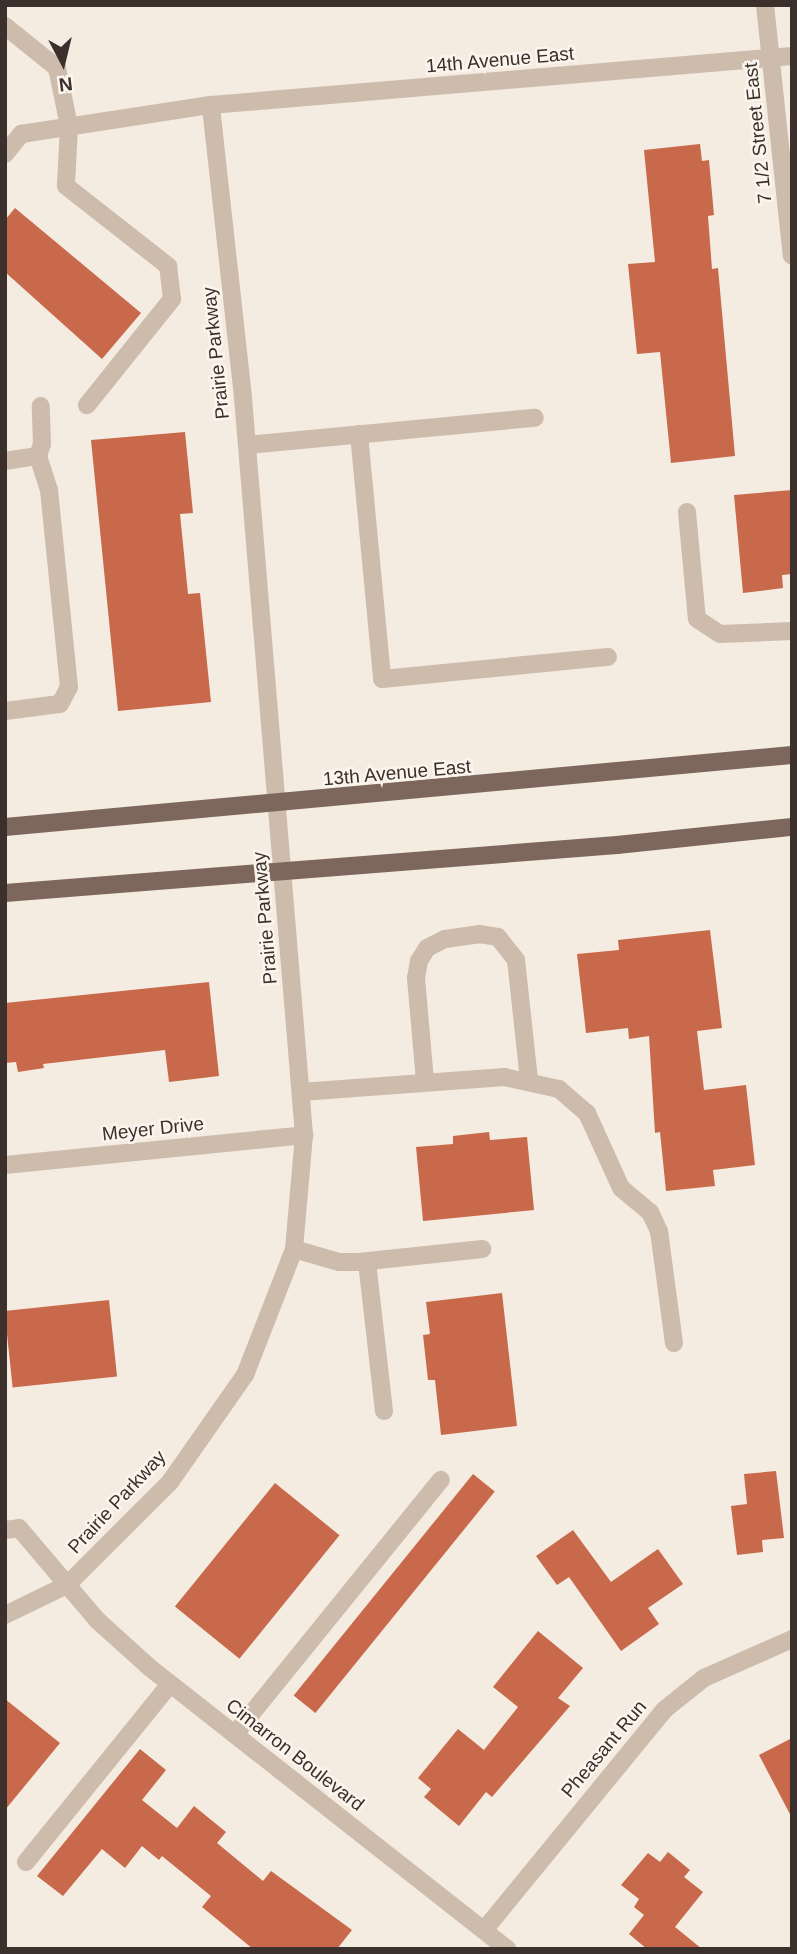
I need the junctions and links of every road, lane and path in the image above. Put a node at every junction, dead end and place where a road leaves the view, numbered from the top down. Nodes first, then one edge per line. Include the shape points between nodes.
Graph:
1 (765, 5) edge
2 (5, 26) edge
3 (792, 56) edge
4 (772, 58) junction
5 (211, 105) junction
6 (69, 126) junction
7 (5, 154) edge
8 (792, 256) edge
9 (87, 405) dead end
10 (41, 406) dead end
11 (535, 418) dead end
12 (359, 434) junction
13 (247, 445) junction
14 (38, 456) junction
15 (5, 461) edge
16 (687, 512) dead end
17 (792, 631) edge
18 (608, 657) dead end
19 (5, 711) edge
20 (792, 755) edge
21 (277, 805) junction
22 (5, 827) edge
23 (792, 827) edge
24 (283, 871) junction
25 (5, 893) edge
26 (529, 1079) junction
27 (425, 1081) junction
28 (301, 1092) junction
29 (304, 1135) junction
30 (5, 1165) edge
31 (294, 1249) junction
32 (482, 1249) dead end
33 (367, 1262) junction
34 (674, 1343) dead end
35 (384, 1411) dead end
36 (442, 1480) dead end
37 (5, 1530) edge
38 (67, 1585) junction
39 (5, 1615) edge
40 (792, 1639) edge
41 (170, 1684) junction
42 (235, 1734) junction
43 (26, 1861) dead end
44 (485, 1929) junction
45 (507, 1949) edge

1 - 4 street, 7 1/2 Street East
2 - 6 street via 57,68
3 - 4 street, 14th Avenue East
4 - 5 street, 14th Avenue East
4 - 8 street, 7 1/2 Street East
5 - 6 street, 14th Avenue East
5 - 13 street, Prairie Parkway
6 - 7 street, 14th Avenue East via 22,134
6 - 9 street via 66,186 168,266 172,299
10 - 14 street
11 - 12 street
12 - 13 street
12 - 18 street via 382,678
13 - 21 street, Prairie Parkway
14 - 15 street
14 - 19 street via 49,490 69,687 60,704
16 - 17 street via 696,619 720,634
20 - 21 main road, 13th Avenue East
21 - 22 main road, 13th Avenue East
21 - 24 street, Prairie Parkway
23 - 24 main road
24 - 25 main road
24 - 28 street, Prairie Parkway
26 - 27 street
26 - 27 street via 516,960 498,937 479,934 445,939 427,948 419,961 416,978
26 - 34 street via 559,1089 587,1113 621,1188 650,1212 665,1258
27 - 28 street
28 - 29 street, Prairie Parkway
29 - 30 street, Meyer Drive
29 - 31 street, Prairie Parkway
31 - 33 street via 339,1262
31 - 38 street, Prairie Parkway via 245,1375 170,1482
32 - 33 street
33 - 35 street
36 - 42 street
37 - 38 street, Cimarron Boulevard via 19,1528
38 - 39 street, Prairie Parkway
38 - 41 street, Cimarron Boulevard via 119,1642
40 - 44 street, Pheasant Run via 704,1678 664,1710
41 - 42 street, Cimarron Boulevard
41 - 43 street
42 - 44 street, Cimarron Boulevard
44 - 45 street, Cimarron Boulevard

